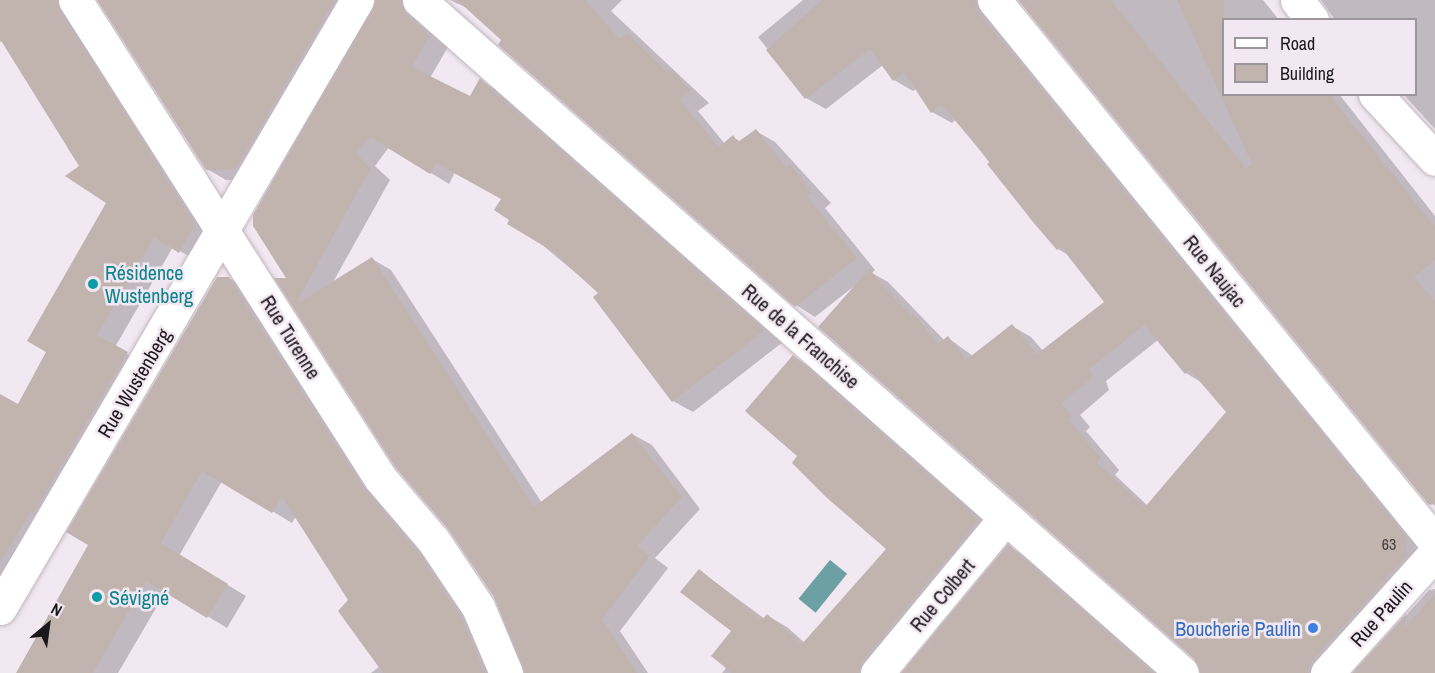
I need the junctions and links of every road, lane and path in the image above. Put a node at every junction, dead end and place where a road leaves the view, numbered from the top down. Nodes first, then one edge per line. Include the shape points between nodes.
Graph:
1 (75, 0) edge
2 (357, 0) edge
3 (419, 0) edge
4 (994, 0) edge
5 (1297, 0) edge
6 (1310, 18) edge
7 (1377, 96) edge
8 (1435, 159) edge
9 (223, 231) junction
10 (1006, 517) junction
11 (1435, 542) edge
12 (1435, 553) edge
13 (0, 609) edge
14 (506, 673) edge
15 (877, 673) edge
16 (1182, 673) edge
17 (1327, 673) edge

1 - 9 street, Rue Turenne
2 - 9 street, Rue Wustenberg
3 - 10 street, Rue de la Franchise
4 - 11 street, Rue Naujac
5 - 6 street
7 - 8 street
9 - 13 street, Rue Wustenberg
9 - 14 street, Rue Turenne via 380,478 433,540 477,607
10 - 15 street, Rue Colbert
10 - 16 street, Rue de la Franchise
12 - 17 street, Rue Paulin

